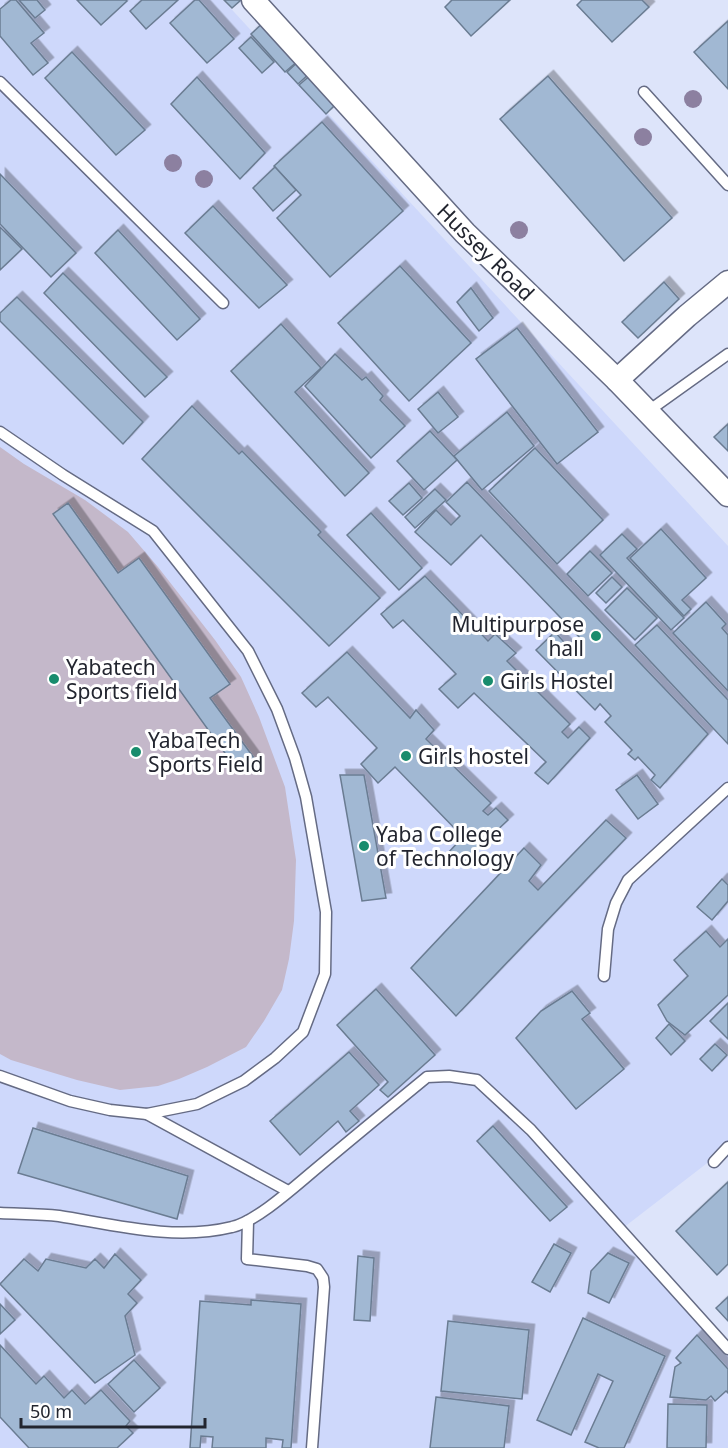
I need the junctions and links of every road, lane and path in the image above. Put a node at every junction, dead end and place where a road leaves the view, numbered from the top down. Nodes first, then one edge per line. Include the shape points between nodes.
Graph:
1 (253, 0) edge
2 (0, 82) edge
3 (644, 92) dead end
4 (726, 179) edge
5 (728, 282) edge
6 (223, 303) dead end
7 (728, 354) edge
8 (617, 380) junction
9 (647, 412) junction
10 (0, 432) edge
11 (728, 495) edge
12 (728, 788) edge
13 (717, 798) junction
14 (728, 803) edge
15 (604, 976) dead end
16 (0, 1076) edge
17 (147, 1114) junction
18 (728, 1147) edge
19 (714, 1162) dead end
20 (288, 1191) junction
21 (0, 1213) edge
22 (248, 1221) junction
23 (728, 1349) edge
24 (312, 1448) edge

1 - 8 street, Hussey Road via 465,233
2 - 6 lane
3 - 4 lane
5 - 8 street
7 - 9 lane
8 - 9 street, Hussey Road
9 - 11 street, Hussey Road
10 - 17 lane via 153,531 248,651 277,709 306,797 326,912 326,943 325,974 303,1032 244,1081 197,1104
12 - 13 lane
13 - 14 lane
13 - 15 lane via 628,880 608,929
16 - 17 lane via 70,1101
17 - 20 lane
18 - 19 lane
20 - 22 lane
20 - 23 lane via 427,1077 477,1080 531,1130
21 - 22 lane via 194,1232
22 - 24 lane via 247,1259 307,1266 317,1269 323,1278

